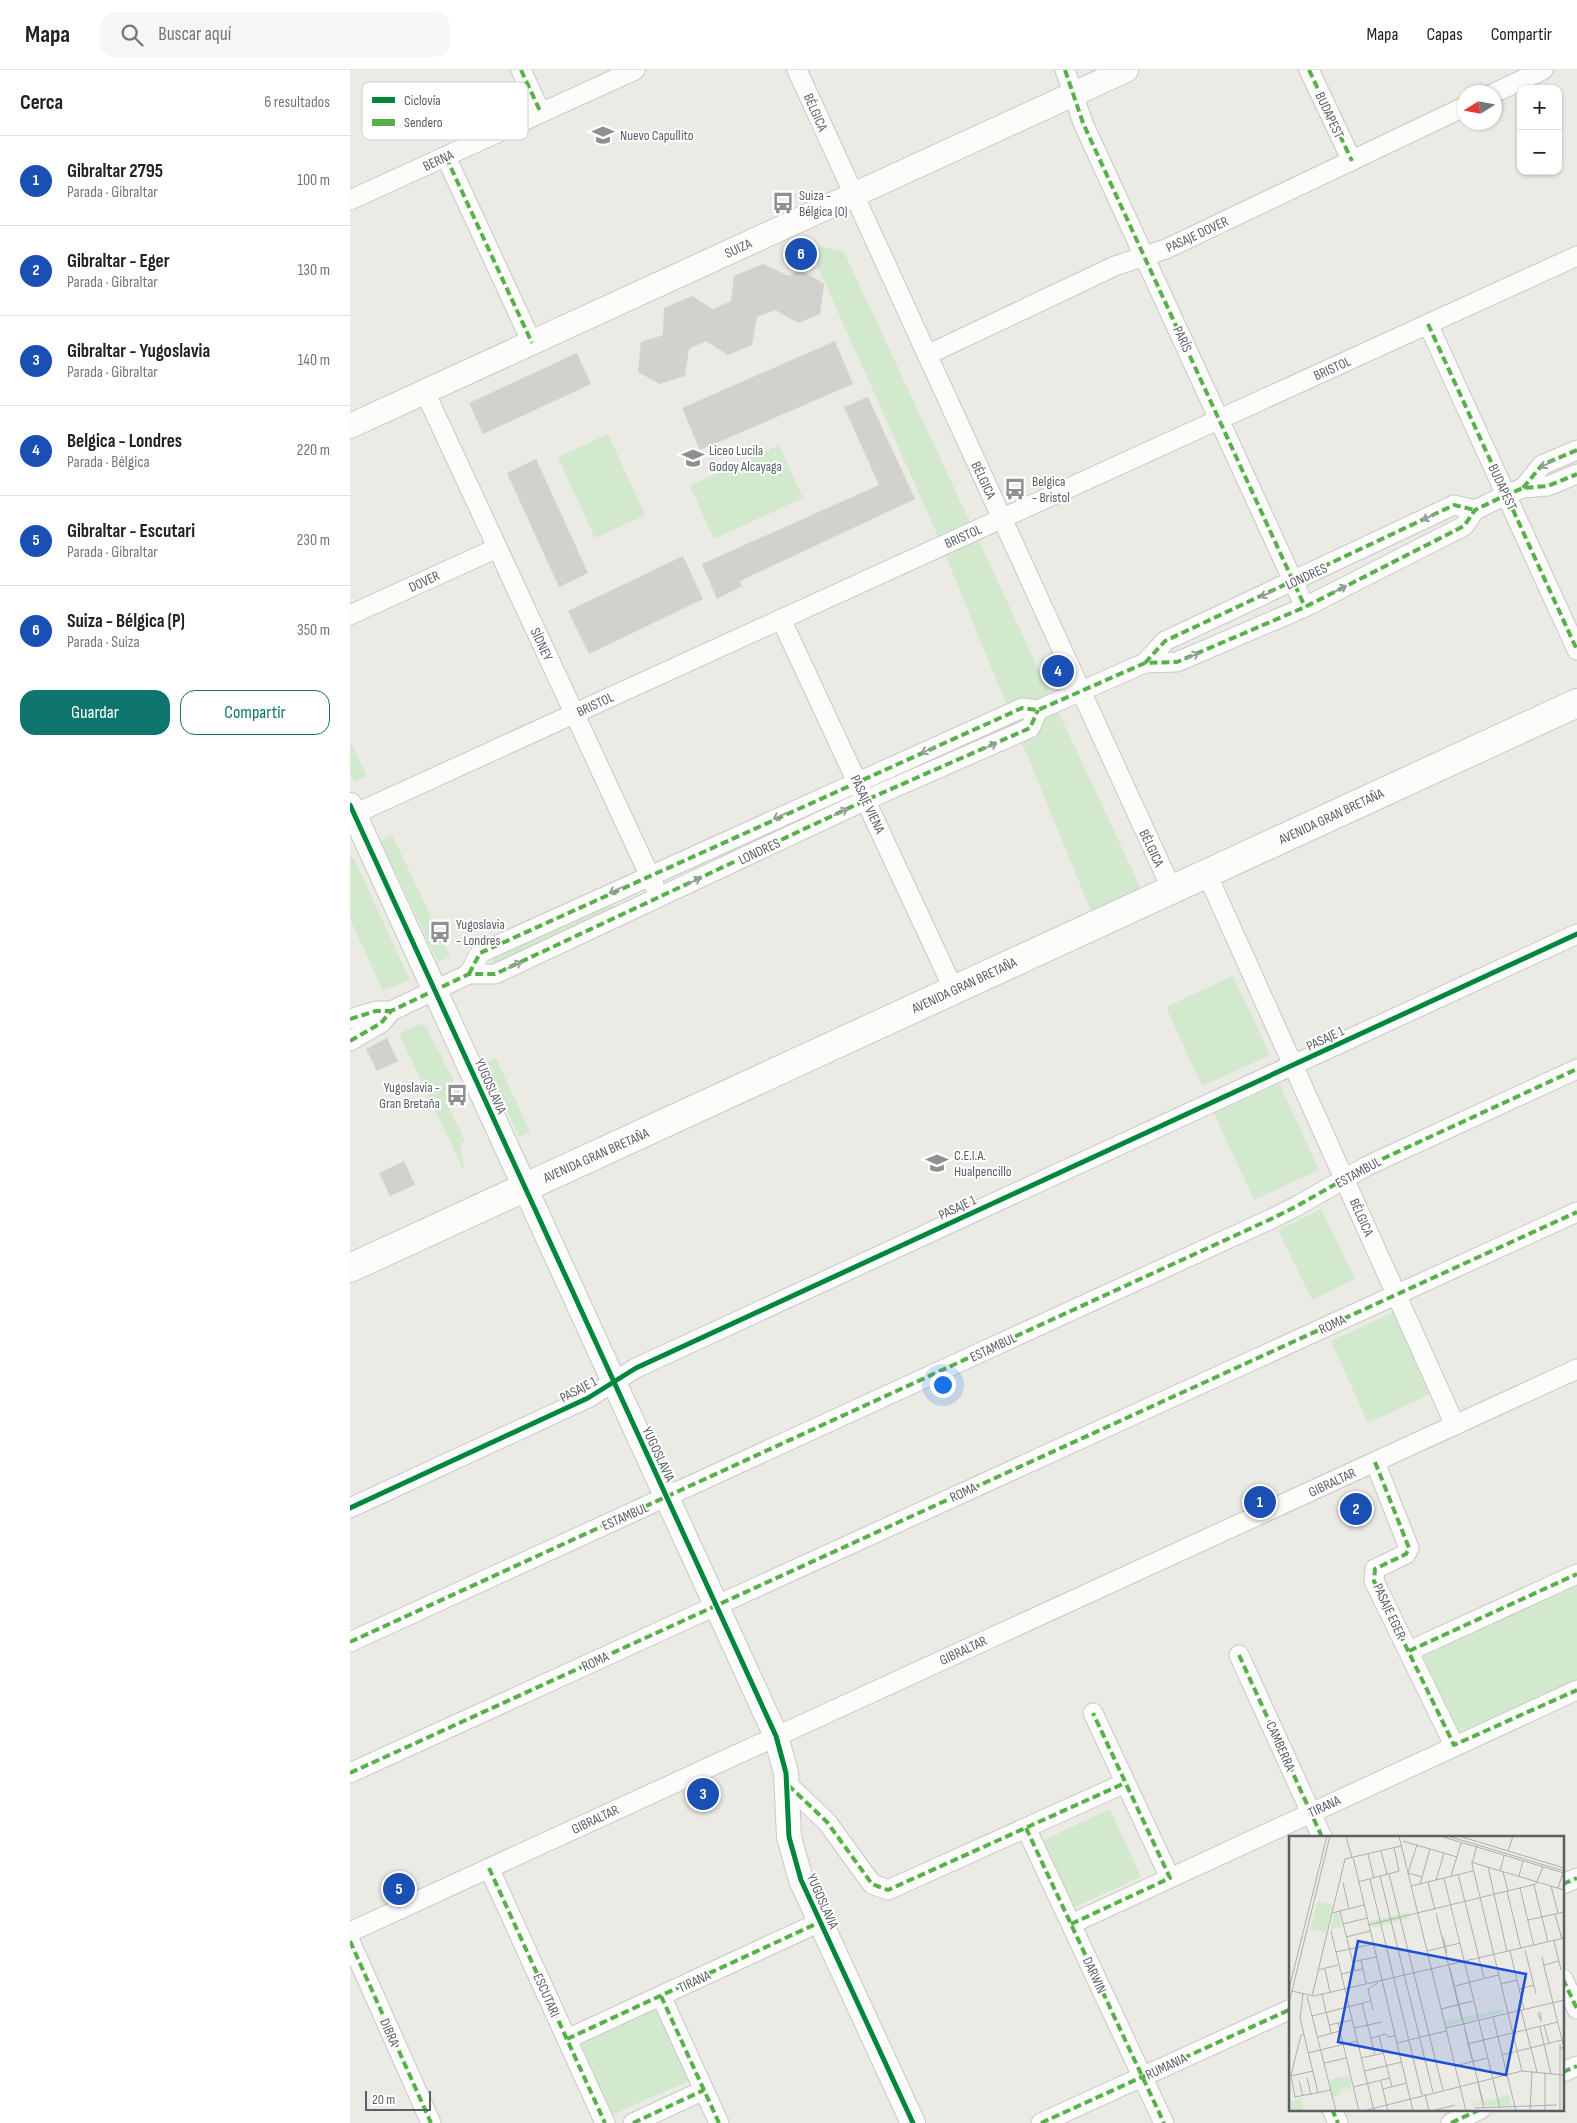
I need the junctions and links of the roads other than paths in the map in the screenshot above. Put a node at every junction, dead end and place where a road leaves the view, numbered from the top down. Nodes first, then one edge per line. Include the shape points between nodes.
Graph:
1 (521, 70) edge
2 (635, 70) edge
3 (797, 70) edge
4 (1065, 70) edge
5 (1126, 70) edge
6 (1309, 70) edge
7 (1543, 70) edge
8 (527, 82) edge
9 (528, 85) edge
10 (1502, 89) edge
11 (1074, 94) junction
12 (1457, 110) edge
13 (541, 113) junction
14 (528, 119) edge
15 (483, 140) edge
16 (446, 157) junction
17 (1352, 161) junction
18 (854, 195) junction
19 (350, 200) edge
20 (1144, 256) junction
21 (1577, 256) edge
22 (1428, 324) junction
23 (532, 343) junction
24 (927, 355) junction
25 (425, 392) junction
26 (1219, 420) junction
27 (350, 426) edge
28 (1577, 450) edge
29 (1577, 474) edge
30 (1524, 488) junction
31 (1506, 496) junction
32 (1475, 510) junction
33 (1002, 519) junction
34 (497, 548) junction
35 (1294, 582) junction
36 (1305, 607) junction
37 (350, 615) edge
38 (781, 619) junction
39 (1577, 650) edge
40 (1145, 663) junction
41 (1080, 691) junction
42 (1577, 703) edge
43 (1038, 710) junction
44 (574, 714) junction
45 (857, 781) junction
46 (866, 800) junction
47 (351, 812) edge
48 (1207, 874) junction
49 (649, 875) junction
50 (1172, 890) junction
51 (660, 897) junction
52 (1577, 934) edge
53 (469, 974) junction
54 (435, 990) junction
55 (954, 990) junction
56 (391, 1011) junction
57 (350, 1019) edge
58 (350, 1041) edge
59 (1294, 1065) junction
60 (1577, 1068) edge
61 (1345, 1179) junction
62 (524, 1187) junction
63 (1577, 1212) edge
64 (350, 1268) edge
65 (1396, 1294) junction
66 (1577, 1369) edge
67 (614, 1382) junction
68 (1455, 1425) junction
69 (1375, 1462) junction
70 (667, 1498) junction
71 (350, 1508) edge
72 (1577, 1574) edge
73 (716, 1605) junction
74 (350, 1642) edge
75 (1409, 1651) junction
76 (1240, 1655) dead end
77 (1577, 1690) edge
78 (1093, 1713) dead end
79 (776, 1736) junction
80 (1454, 1745) junction
81 (350, 1773) edge
82 (1125, 1783) junction
83 (788, 1785) junction
84 (1311, 1812) junction
85 (1026, 1828) junction
86 (1322, 1836) edge
87 (489, 1868) junction
88 (1170, 1878) junction
89 (1577, 1878) edge
90 (1564, 1884) edge
91 (820, 1922) junction
92 (1071, 1924) junction
93 (350, 1932) edge
94 (350, 1941) edge
95 (1564, 1981) edge
96 (661, 1996) junction
97 (1577, 2010) edge
98 (1289, 2012) edge
99 (566, 2039) junction
100 (1577, 2066) edge
101 (1564, 2072) edge
102 (1142, 2077) junction
103 (704, 2090) junction
104 (1332, 2110) edge
105 (1479, 2110) edge
106 (430, 2123) edge
107 (605, 2123) edge
108 (633, 2123) edge
109 (719, 2123) edge
110 (913, 2123) edge
111 (1041, 2123) edge
112 (1164, 2123) edge
113 (1338, 2123) edge
114 (1451, 2123) edge

1 - 8 street
2 - 13 street, BERNA
3 - 18 street, BÉLGICA
4 - 11 street, PARÍS
5 - 11 street, SUIZA
6 - 17 street, BUDAPEST
7 - 10 street
9 - 13 street
11 - 18 street, SUIZA
11 - 20 street, PARÍS via 1083,123
12 - 17 street, PASAJE DOVER
13 - 14 street, BERNA
15 - 16 street, BERNA
16 - 19 street, BERNA
16 - 23 street
17 - 20 street, PASAJE DOVER via 1166,249
18 - 23 street, SUIZA
18 - 24 street, BÉLGICA
20 - 24 street, PASAJE DOVER via 1115,266
20 - 26 street, PARÍS
21 - 22 street, BRISTOL
22 - 26 street, BRISTOL
22 - 31 street, BUDAPEST
23 - 25 street, SUIZA
24 - 33 street, BÉLGICA
25 - 27 street, SUIZA
25 - 34 street, SÍDNEY
26 - 33 street, BRISTOL
26 - 35 street, PARÍS
28 -> 30 street, LONDRES via 1542,465
29 - 30 street, LONDRES via 1548,486
30 - 31 street, LONDRES
31 - 32 street, LONDRES
31 - 39 street, BUDAPEST
32 -> 35 street, LONDRES via 1454,505
36 -> 32 street, LONDRES via 1464,526
33 - 38 street, BRISTOL
33 - 41 street, BÉLGICA
34 - 37 street, DOVER
34 - 44 street, SÍDNEY
35 - 36 street, PARÍS
35 -> 40 street, LONDRES via 1165,641
40 -> 36 street, LONDRES via 1177,662
38 - 44 street, BRISTOL
38 - 45 street, PASAJE VIENA
40 - 41 street, LONDRES
41 - 43 street, LONDRES
41 - 50 street, BÉLGICA
42 - 48 main road, AVENIDA GRAN BRETAÑA
43 -> 45 street, LONDRES via 1022,708
46 -> 43 street, LONDRES via 1030,728
44 - 47 street, BRISTOL
44 - 49 street, SÍDNEY
45 - 46 street, PASAJE VIENA
45 -> 49 street, LONDRES
51 -> 46 street, LONDRES
46 - 55 street, PASAJE VIENA
47 - 54 street, YUGOSLAVIA
48 - 50 main road, AVENIDA GRAN BRETAÑA
48 - 59 street, BÉLGICA
49 - 51 street, SÍDNEY
49 -> 53 street, LONDRES via 480,953
50 - 55 main road, AVENIDA GRAN BRETAÑA
53 -> 51 street, LONDRES via 495,974
52 - 59 street, PASAJE 1
53 - 54 street, LONDRES
54 - 56 street, LONDRES
54 - 62 street, YUGOSLAVIA
55 - 62 main road, AVENIDA GRAN BRETAÑA
56 - 57 street, LONDRES via 376,1011
56 - 58 street, LONDRES via 381,1023
59 - 61 street, BÉLGICA
59 - 67 street, PASAJE 1 via 636,1368
60 - 61 street, ESTAMBUL
61 - 65 street, BÉLGICA
61 - 70 street, ESTAMBUL via 1288,1210
62 - 64 main road, AVENIDA GRAN BRETAÑA
62 - 67 street, YUGOSLAVIA
63 - 65 street, ROMA
65 - 68 street, BÉLGICA
65 - 73 street, ROMA
66 - 68 street, GIBRALTAR
67 - 70 street, YUGOSLAVIA
67 - 71 street, PASAJE 1 via 588,1398
68 - 69 street, GIBRALTAR
69 - 75 street, PASAJE EGER via 1409,1548 1406,1554 1375,1569 1374,1581
69 - 79 street, GIBRALTAR
70 - 73 street, YUGOSLAVIA
70 - 74 street, ESTAMBUL
72 - 75 street
73 - 79 street, YUGOSLAVIA
73 - 81 street, ROMA
75 - 80 street, PASAJE EGER
76 - 84 street, CAMBERRA
77 - 80 street, TIRANA
78 - 82 street
79 - 83 street, YUGOSLAVIA
79 - 87 street, GIBRALTAR
80 - 84 street, TIRANA
82 - 85 street
82 - 88 street
83 - 85 street via 827,1822 872,1884 881,1890 894,1888
83 - 91 street, YUGOSLAVIA via 788,1820 794,1859
84 - 86 street, CAMBERRA
84 - 88 street, TIRANA
85 - 92 street, DARWIN
87 - 93 street, GIBRALTAR
87 - 99 street, ESCUTARI
88 - 92 street, TIRANA
89 - 90 street
91 - 96 street, TIRANA
91 - 110 street, YUGOSLAVIA
92 - 102 street, DARWIN
94 - 106 street, DIBRA
95 - 97 street
96 - 99 street, TIRANA
96 - 103 street
98 - 102 street, RUMANIA
99 - 107 street, ESCUTARI
100 - 101 street
102 - 111 street, RUMANIA
102 - 112 street, DARWIN
103 - 108 street
103 - 109 street
104 - 113 street
105 - 114 street

